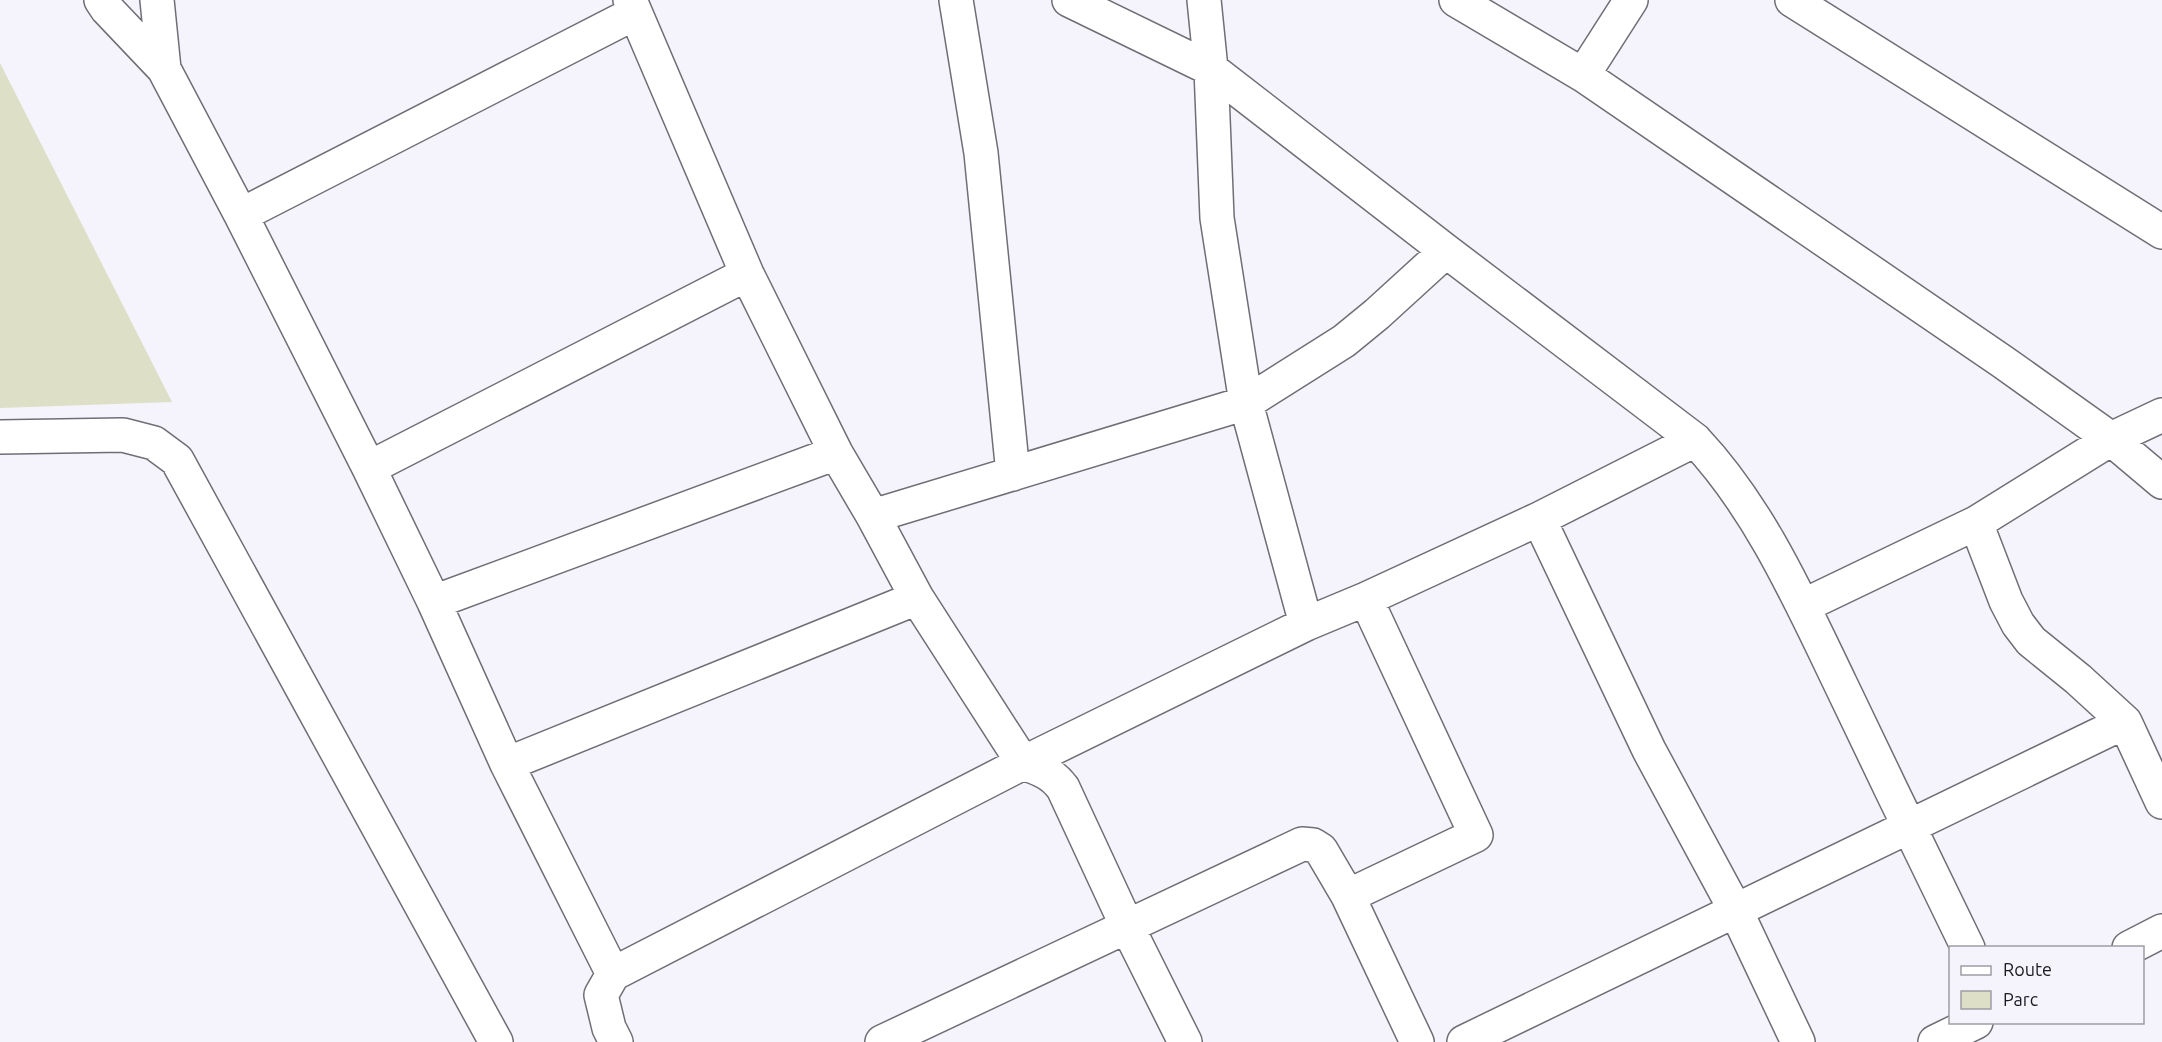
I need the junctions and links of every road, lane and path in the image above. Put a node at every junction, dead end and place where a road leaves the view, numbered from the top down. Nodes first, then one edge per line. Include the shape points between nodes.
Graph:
1 (102, 0) edge
2 (956, 0) edge
3 (1068, 0) edge
4 (1204, 0) edge
5 (1456, 0) edge
6 (1631, 0) edge
7 (1792, 0) edge
8 (158, 1) edge
9 (632, 7) edge
10 (164, 69) junction
11 (1211, 69) junction
12 (1583, 75) junction
13 (241, 215) junction
14 (2162, 232) edge
15 (1446, 251) junction
16 (747, 274) junction
17 (1246, 403) junction
18 (2162, 415) edge
19 (0, 437) edge
20 (2111, 439) junction
21 (1695, 440) junction
22 (836, 453) junction
23 (369, 468) junction
24 (1012, 474) junction
25 (2162, 482) edge
26 (873, 516) junction
27 (1539, 519) junction
28 (1976, 523) junction
29 (917, 598) junction
30 (1366, 599) junction
31 (434, 602) junction
32 (1803, 606) junction
33 (1306, 624) junction
34 (2125, 722) junction
35 (1023, 763) junction
36 (507, 764) junction
37 (2162, 802) edge
38 (1910, 827) junction
39 (1348, 896) junction
40 (1736, 911) junction
41 (1127, 926) junction
42 (2162, 932) edge
43 (1967, 946) edge
44 (2133, 946) edge
45 (613, 974) junction
46 (1974, 1024) edge
47 (496, 1042) edge
48 (616, 1042) edge
49 (882, 1042) edge
50 (1185, 1042) edge
51 (1417, 1042) edge
52 (1464, 1042) edge
53 (1798, 1042) edge
54 (1935, 1042) edge

1 - 10 street
2 - 24 street via 981,153
3 - 11 street
4 - 11 street
5 - 12 street
6 - 12 street
7 - 14 street
8 - 10 street
9 - 13 street
9 - 16 street
10 - 13 street
11 - 15 street
11 - 17 street via 1217,218
12 - 20 street
13 - 23 street
15 - 17 street via 1344,341
15 - 21 street
16 - 22 street
16 - 23 street
17 - 24 street
17 - 33 street
18 - 20 street
19 - 47 street via 123,435 154,442 177,460
20 - 25 street
20 - 28 street
21 - 27 street
21 - 32 street via 1736,491
22 - 26 street
22 - 31 street
23 - 31 street
24 - 26 street
26 - 29 street
27 - 30 street
27 - 40 street via 1649,750
28 - 32 street
28 - 34 street via 2006,601 2031,641
29 - 35 street
29 - 36 street
30 - 33 street
30 - 39 street via 1476,835
31 - 36 street
32 - 38 street
33 - 35 street
34 - 37 street
34 - 38 street
35 - 41 street via 1044,770 1063,788
35 - 45 street
36 - 45 street
38 - 40 street
38 - 43 street
39 - 41 street via 1321,850 1302,844
39 - 51 street
40 - 52 street
40 - 53 street
41 - 49 street
41 - 50 street
42 - 44 street
45 - 48 street via 601,995
46 - 54 street

